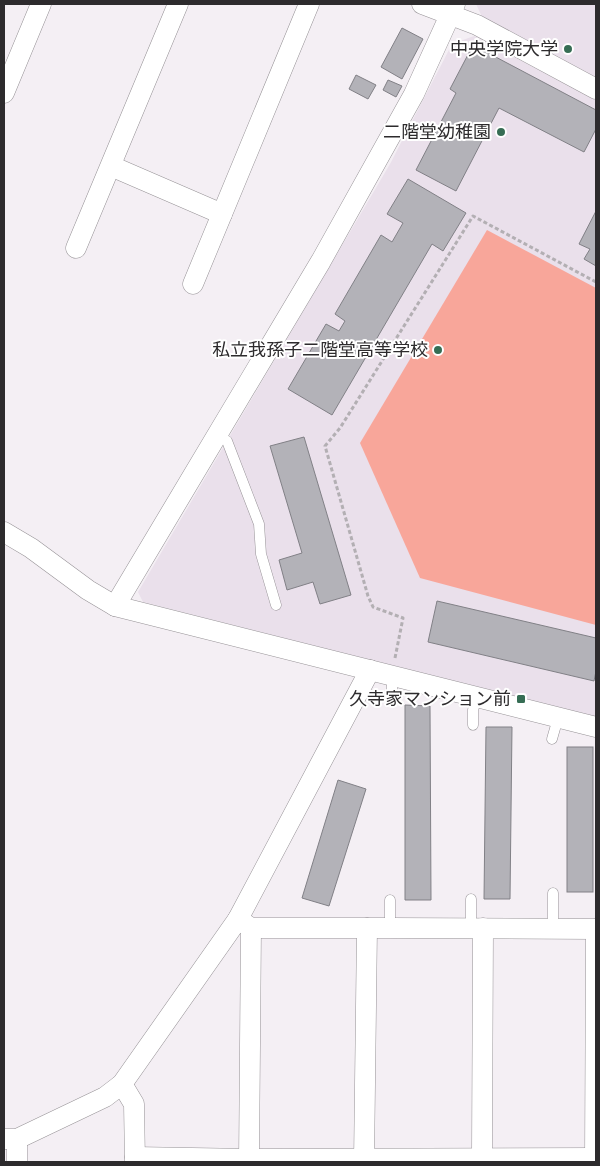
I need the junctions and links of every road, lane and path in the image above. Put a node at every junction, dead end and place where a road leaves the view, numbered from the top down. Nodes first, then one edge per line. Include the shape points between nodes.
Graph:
1 (41, 4) edge
2 (178, 4) edge
3 (309, 4) edge
4 (422, 4) edge
5 (453, 9) edge
6 (596, 89) edge
7 (4, 93) edge
8 (111, 166) junction
9 (222, 214) junction
10 (76, 248) dead end
11 (596, 282) edge
12 (193, 284) dead end
13 (216, 435) junction
14 (4, 532) edge
15 (276, 605) dead end
16 (115, 606) junction
17 (370, 670) junction
18 (392, 676) junction
19 (477, 697) junction
20 (392, 701) dead end
21 (558, 718) junction
22 (474, 725) dead end
23 (596, 727) edge
24 (552, 739) dead end
25 (553, 893) dead end
26 (471, 899) dead end
27 (390, 900) dead end
28 (244, 924) junction
29 (367, 928) junction
30 (390, 928) junction
31 (477, 928) junction
32 (553, 930) junction
33 (596, 930) edge
34 (122, 1084) junction
35 (11, 1139) edge
36 (482, 1157) junction
37 (595, 1159) edge
38 (134, 1160) edge
39 (249, 1161) edge
40 (364, 1161) edge
41 (17, 1162) edge

1 - 7 street
2 - 8 street
3 - 9 street
4 - 5 street
5 - 6 street via 476,25
5 - 13 street via 414,94 322,261
8 - 9 street
8 - 10 street
9 - 12 street
11 - 18 path via 474,216 340,428 325,446 368,596 373,607 403,618
13 - 15 lane via 227,441 259,524 261,554
13 - 16 street
14 - 16 street
16 - 17 street
17 - 18 street
17 - 28 street
18 - 19 street
18 - 20 lane
19 - 21 street
19 - 22 lane via 473,710
21 - 23 street
21 - 24 lane
25 - 32 lane
26 - 31 lane
27 - 30 lane
28 - 29 street
28 - 34 street
28 - 39 street
29 - 30 street
29 - 40 street
30 - 31 street
31 - 32 street
31 - 36 street
32 - 33 street
33 - 37 street
34 - 35 street via 105,1097
34 - 38 street via 134,1104
35 - 41 street
36 - 37 street
36 - 40 street
38 - 39 street
39 - 40 street

